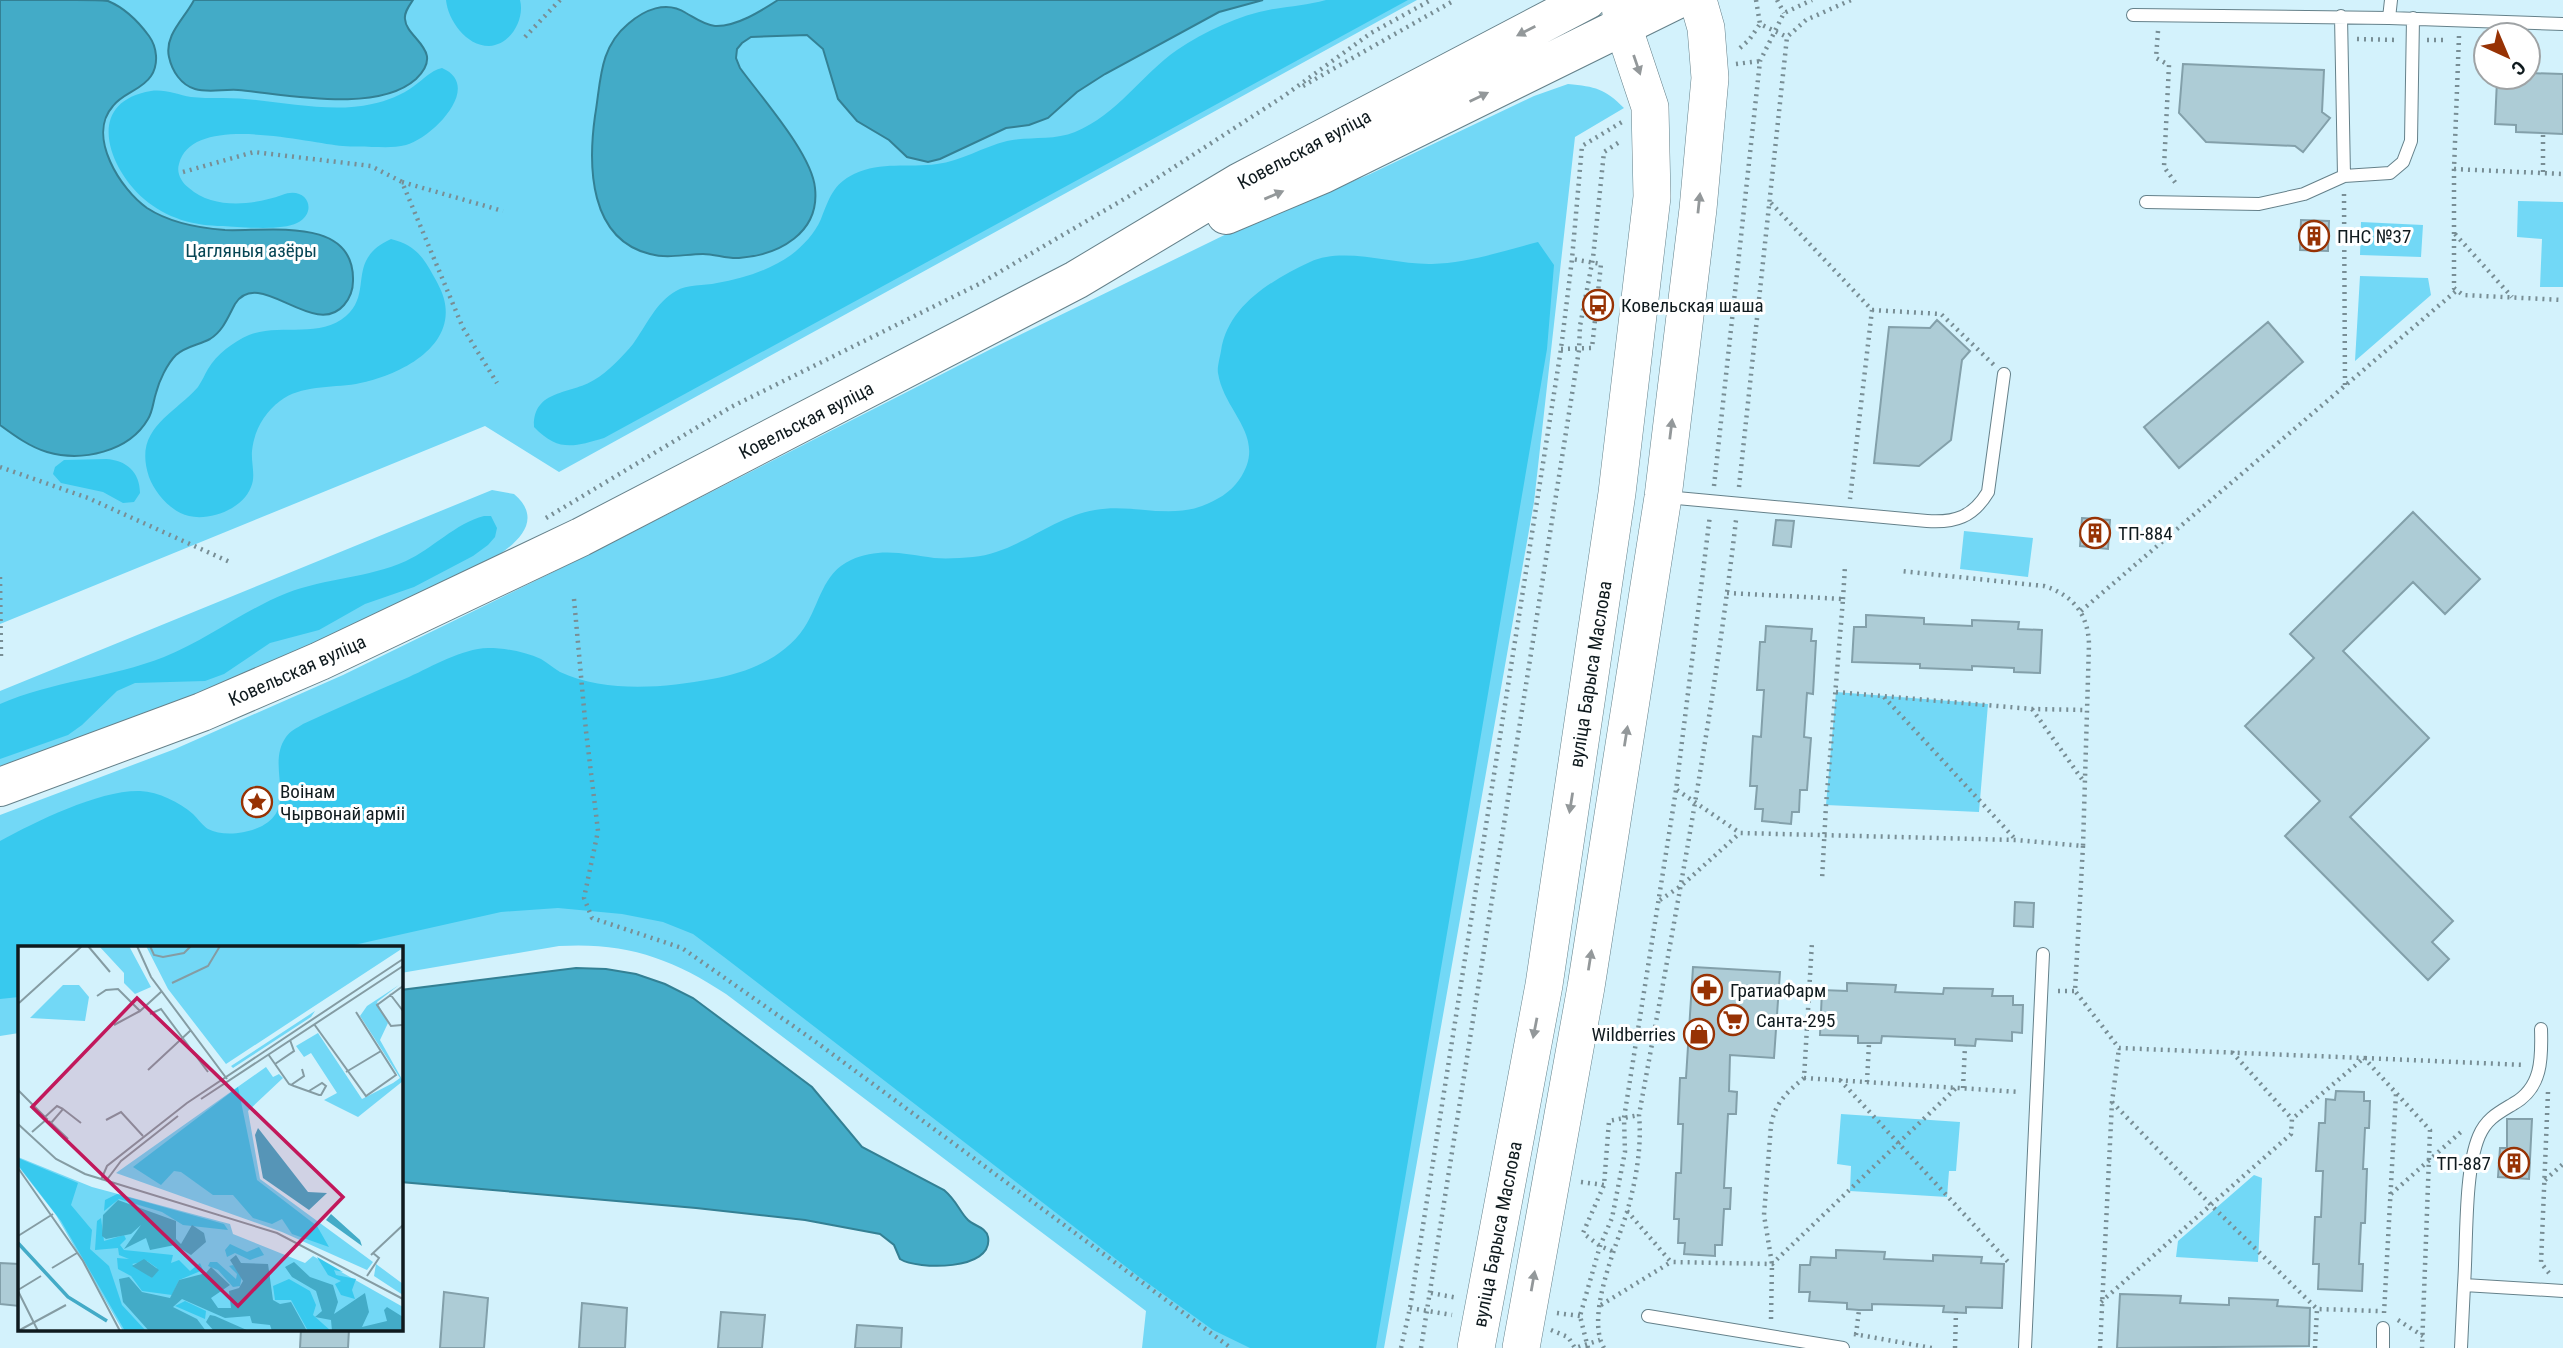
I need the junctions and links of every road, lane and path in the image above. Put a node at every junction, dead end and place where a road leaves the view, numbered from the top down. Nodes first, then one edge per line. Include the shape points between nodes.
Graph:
1 (560, 0) edge
2 (1432, 0) edge
3 (1455, 0) edge
4 (1587, 0) edge
5 (1675, 0) edge
6 (1698, 0) edge
7 (1756, 0) edge
8 (1777, 0) edge
9 (1812, 0) edge
10 (1851, 0) edge
11 (2391, 0) edge
12 (1621, 13) edge
13 (1784, 13) junction
14 (2133, 15) dead end
15 (2340, 16) junction
16 (2389, 18) junction
17 (2413, 18) junction
18 (2459, 20) junction
19 (1760, 24) junction
20 (2563, 24) edge
21 (1776, 30) junction
22 (2172, 30) dead end
23 (525, 37) dead end
24 (1787, 37) junction
25 (2342, 39) junction
26 (2413, 40) junction
27 (2459, 40) junction
28 (2472, 40) dead end
29 (1740, 48) dead end
30 (1760, 61) junction
31 (1710, 78) junction
32 (1284, 96) junction
33 (1637, 122) junction
34 (2543, 133) dead end
35 (2454, 169) junction
36 (183, 172) dead end
37 (2543, 172) junction
38 (2563, 174) edge
39 (2344, 176) junction
40 (402, 181) junction
41 (2146, 202) dead end
42 (1770, 203) junction
43 (2191, 203) junction
44 (503, 211) dead end
45 (2454, 234) junction
46 (1572, 259) junction
47 (1592, 262) junction
48 (1076, 280) junction
49 (2456, 291) junction
50 (2512, 297) junction
51 (2563, 300) edge
52 (1872, 310) junction
53 (1562, 349) junction
54 (1579, 350) junction
55 (2004, 374) joint
56 (497, 383) dead end
57 (2345, 387) junction
58 (0, 467) edge
59 (1663, 497) junction
60 (1712, 502) junction
61 (1737, 504) junction
62 (1849, 513) junction
63 (535, 524) dead end
64 (232, 563) dead end
65 (1845, 566) dead end
66 (1901, 571) dead end
67 (0, 578) edge
68 (1727, 593) junction
69 (1843, 599) junction
70 (574, 600) dead end
71 (2081, 611) junction
72 (1, 656) edge
73 (1836, 692) junction
74 (1884, 696) junction
75 (2032, 709) junction
76 (2087, 710) junction
77 (2085, 783) junction
78 (0, 787) edge
79 (1676, 790) junction
80 (1696, 804) junction
81 (1740, 833) junction
82 (1825, 835) junction
83 (2016, 840) junction
84 (2083, 846) junction
85 (1822, 880) dead end
86 (1681, 886) junction
87 (1659, 900) junction
88 (1812, 942) dead end
89 (2043, 954) dead end
90 (2542, 1030) dead end
91 (1869, 1043) dead end
92 (1965, 1046) dead end
93 (2119, 1048) junction
94 (2232, 1052) junction
95 (2364, 1058) junction
96 (2533, 1065) dead end
97 (1804, 1077) junction
98 (1840, 1080) junction
99 (1867, 1082) junction
100 (1956, 1088) junction
101 (1963, 1088) junction
102 (2549, 1089) dead end
103 (2021, 1092) dead end
104 (2396, 1093) junction
105 (2112, 1102) junction
106 (1639, 1115) junction
107 (1624, 1118) junction
108 (2292, 1119) junction
109 (1898, 1145) junction
110 (2428, 1163) junction
111 (2563, 1164) edge
112 (2545, 1181) junction
113 (2391, 1194) junction
114 (2212, 1206) junction
115 (1627, 1211) junction
116 (1600, 1246) junction
117 (1612, 1251) junction
118 (1671, 1262) junction
119 (1772, 1264) junction
120 (2011, 1265) dead end
121 (2557, 1276) dead end
122 (2464, 1285) junction
123 (2563, 1291) edge
124 (2101, 1302) junction
125 (1600, 1306) junction
126 (1859, 1310) dead end
127 (1956, 1312) dead end
128 (1648, 1316) dead end
129 (2384, 1328) joint
130 (1768, 1335) junction
131 (1856, 1335) dead end
132 (1600, 1340) junction
133 (1587, 1345) edge
134 (1231, 1348) edge
135 (1401, 1348) edge
136 (1421, 1348) edge
137 (1476, 1348) edge
138 (1521, 1348) edge
139 (1575, 1348) edge
140 (1604, 1348) edge
141 (1843, 1348) edge
142 (1955, 1348) edge
143 (2025, 1348) edge
144 (2100, 1348) edge
145 (2315, 1348) edge
146 (2383, 1348) edge
147 (2422, 1348) edge
148 (2461, 1348) edge

1 - 23 path
2 - 32 path via 1371,33
3 - 32 path
4 -> 48 highway, Ковельская вуліца via 1240,182
5 - 12 highway
6 - 31 main road via 1706,28
7 - 19 path
8 - 13 path
9 - 13 path
10 - 24 path via 1806,20
11 - 16 lane
12 -> 33 main road, вуліца Барыса Маслова via 1649,100
48 -> 12 highway via 1323,174
13 - 21 path
14 - 15 lane
15 - 16 lane
15 - 25 lane
16 - 17 lane
17 - 18 lane
17 - 26 lane
18 - 20 lane
18 - 27 path
19 - 21 path
19 - 29 path
21 - 24 path
21 - 30 path
22 - 43 path via 2158,30 2156,58 2169,65 2164,167
24 - 42 path
25 - 26 path
25 - 39 lane
26 - 27 path
26 - 39 lane via 2407,156 2390,173
27 - 28 path
27 - 35 path
30 - 31 path via 1731,65
30 - 60 path
59 -> 31 main road
32 - 63 path via 1131,195 979,284 732,407
33 - 46 path via 1582,146
33 - 47 path via 1604,152
33 -> 137 main road, вуліца Барыса Маслова via 1652,197 1617,494 1544,985
34 - 37 path
35 - 37 path
35 - 45 path
36 - 40 path via 254,152 371,166
37 - 38 path
39 - 43 lane via 2274,202
39 - 57 path
40 - 44 path
40 - 56 path via 463,328
41 - 43 lane
42 - 52 path
42 - 61 path
45 - 49 path via 2452,284
45 - 50 path
46 - 47 path
46 - 53 path
47 - 54 path
47 - 54 path via 1601,264 1592,348
48 - 78 highway, Ковельская вуліца via 581,537 357,644 202,712
49 - 50 path
49 - 57 path
50 - 51 path
52 - 55 path via 1941,314
52 - 62 path
53 - 54 path
53 - 135 path
54 - 136 path
55 - 62 lane via 1988,492 1980,505 1967,516 1946,522
57 - 71 path
58 - 64 path via 88,498
59 - 60 lane
138 -> 59 main road via 1586,987
60 - 61 lane
60 - 79 path
61 - 62 lane
61 - 68 path
65 - 69 path
66 - 71 path via 2044,586 2064,594
67 - 72 path
68 - 69 path
68 - 80 path
69 - 73 path
70 - 134 path via 598,831 584,898 592,918 682,948
71 - 76 path via 2088,632
73 - 74 path
73 - 82 path
74 - 75 path
74 - 83 path
75 - 76 path
75 - 77 path
76 - 77 path
77 - 84 path
79 - 80 path
79 - 87 path
80 - 81 path
80 - 86 path
81 - 82 path
81 - 86 path
82 - 83 path
82 - 85 path
83 - 84 path
84 - 93 path via 2074,991
86 - 87 path
86 - 106 path
87 - 107 path
88 - 97 path
89 - 143 lane
90 - 122 lane via 2536,1081 2522,1098 2493,1116 2474,1149
91 - 99 path
92 - 101 path
93 - 94 path
93 - 105 path
94 - 95 path
94 - 108 path
95 - 96 path
95 - 104 path
95 - 108 path
97 - 98 path
97 - 119 path via 1773,1112 1764,1214
98 - 99 path
98 - 109 path
99 - 100 path
100 - 101 path
100 - 109 path
101 - 103 path
102 - 112 path
104 - 110 path via 2430,1129
104 - 113 path
105 - 114 path
105 - 124 path
106 - 107 path
106 - 115 path via 1641,1136
107 - 116 path via 1625,1152 1612,1218
107 - 116 path via 1609,1121 1604,1185 1583,1233
108 - 114 path via 2291,1134
109 - 119 path
109 - 120 path
110 - 113 path
110 - 147 path
111 - 112 path
112 - 121 path via 2541,1263
113 - 129 path
114 - 124 path
114 - 145 path via 2318,1309
115 - 117 path
115 - 118 path
116 - 117 path
116 - 133 path via 1580,1316
117 - 125 path
118 - 119 path
118 - 125 path
119 - 130 path
122 - 123 lane
122 - 148 lane
124 - 144 path
125 - 132 path
126 - 131 path
127 - 142 path
128 - 130 lane
129 - 146 lane
130 - 141 lane
132 - 133 path
132 - 140 path
133 - 139 path

